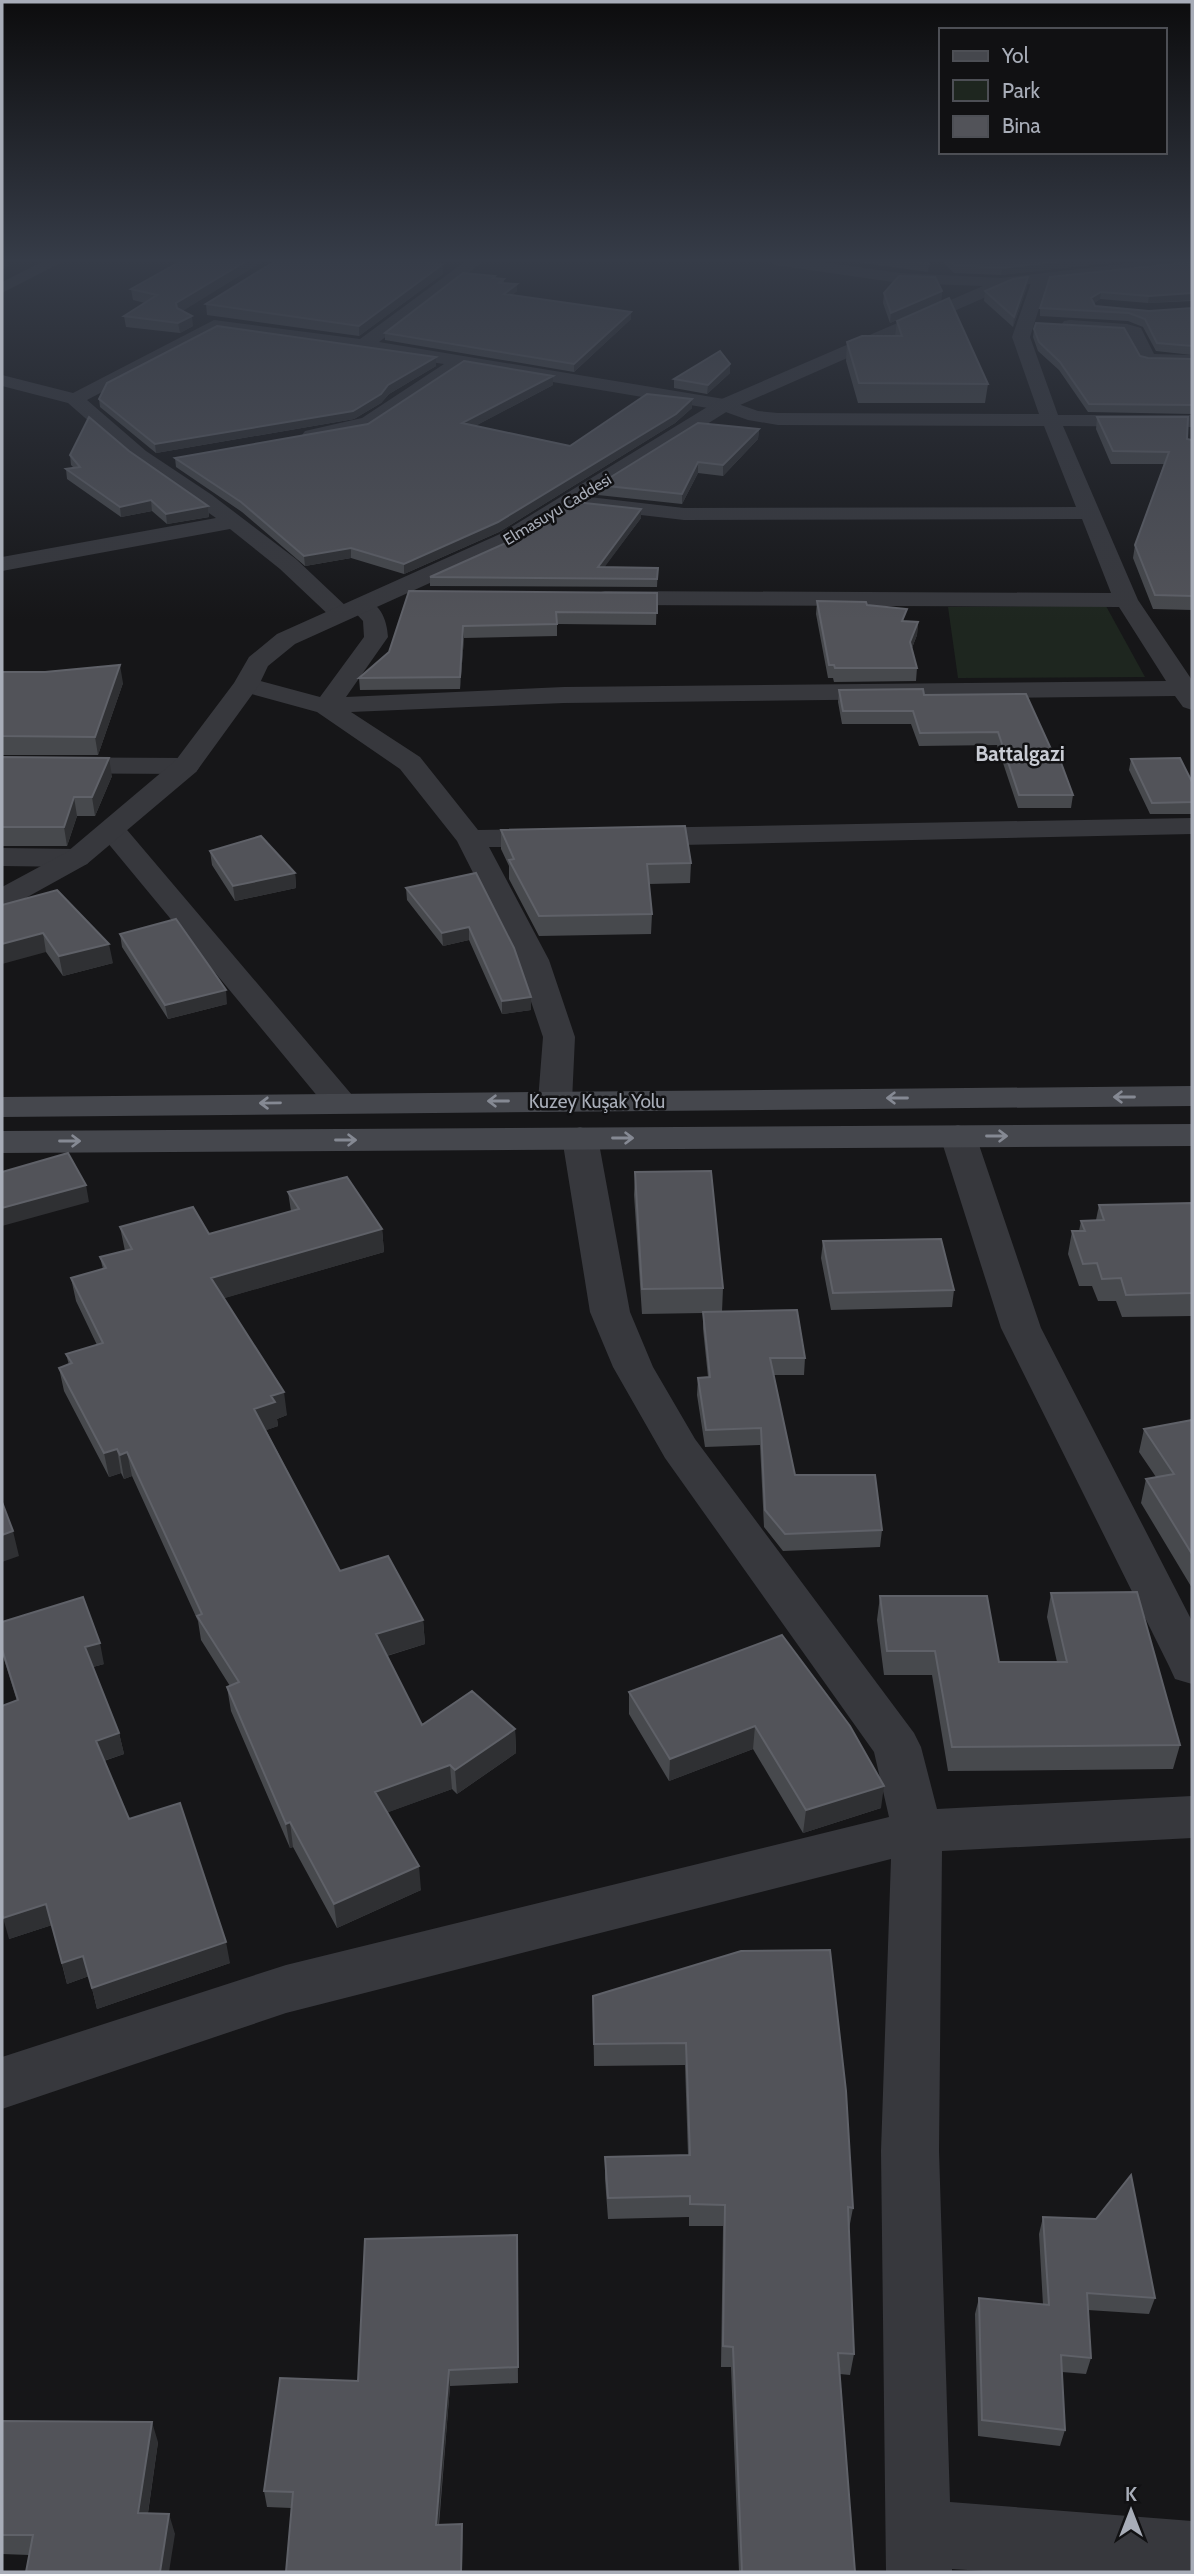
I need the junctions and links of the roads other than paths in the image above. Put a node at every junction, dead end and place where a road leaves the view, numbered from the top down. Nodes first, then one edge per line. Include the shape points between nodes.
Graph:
1 (2, 380) edge
2 (110, 380) edge
3 (430, 380) edge
4 (575, 380) edge
5 (784, 380) edge
6 (1034, 380) edge
7 (75, 399) junction
8 (724, 405) junction
9 (1192, 421) edge
10 (1053, 422) junction
11 (1126, 422) junction
12 (1192, 437) edge
13 (295, 438) edge
14 (177, 459) edge
15 (151, 463) junction
16 (572, 501) junction
17 (1092, 513) junction
18 (233, 522) junction
19 (2, 564) edge
20 (390, 595) junction
21 (442, 596) edge
22 (588, 598) edge
23 (1126, 600) junction
24 (351, 610) junction
25 (246, 685) junction
26 (1189, 693) edge
27 (326, 707) junction
28 (2, 765) edge
29 (186, 766) junction
30 (1192, 826) edge
31 (112, 830) junction
32 (470, 839) junction
33 (2, 857) edge
34 (76, 858) junction
35 (2, 899) edge
36 (1192, 1096) edge
37 (340, 1102) junction
38 (2, 1107) edge
39 (568, 1120) junction
40 (1192, 1135) edge
41 (958, 1136) junction
42 (2, 1142) edge
43 (1192, 1666) edge
44 (1192, 1817) edge
45 (917, 1831) junction
46 (2, 2083) edge
47 (919, 2552) edge
48 (1192, 2554) edge

1 - 7 street
2 - 7 street
3 - 13 street via 361,427
4 - 8 street
5 - 8 street, Elmasuyu Caddesi
6 - 10 street
7 - 15 street
8 - 10 street via 778,419
8 - 16 street, Elmasuyu Caddesi
9 - 11 street
10 - 11 street
10 - 17 street
11 - 12 street
14 - 15 street
15 - 18 street
16 - 17 street via 684,514
16 - 20 street, Elmasuyu Caddesi via 508,539
17 - 23 street
18 - 19 street
18 - 24 street
20 - 21 street
20 - 24 street, Elmasuyu Caddesi
22 - 23 street
23 - 26 street
24 - 25 street, Elmasuyu Caddesi via 275,645 258,662
24 - 27 street via 375,618 376,637
25 - 27 street
25 - 29 street, Elmasuyu Caddesi
26 - 27 street via 564,695
27 - 32 street via 410,763
28 - 29 street
29 - 31 street, Elmasuyu Caddesi
30 - 32 street
31 - 34 street, Elmasuyu Caddesi
31 - 37 street
32 - 39 street via 533,960 559,1037
33 - 34 street
34 - 35 street, Elmasuyu Caddesi
36 -> 39 main road, Kuzey Kuşak Yolu
37 -> 38 main road, Kuzey Kuşak Yolu
39 -> 37 main road, Kuzey Kuşak Yolu
39 -> 41 main road, Kuzey Kuşak Yolu
42 -> 39 main road, Kuzey Kuşak Yolu
39 - 45 street via 610,1312 633,1367 680,1448 897,1747
41 -> 40 main road, Kuzey Kuşak Yolu
41 - 43 street via 1021,1328
44 - 45 street
45 - 46 street via 286,1989
45 - 47 street via 910,2151
47 - 48 street

